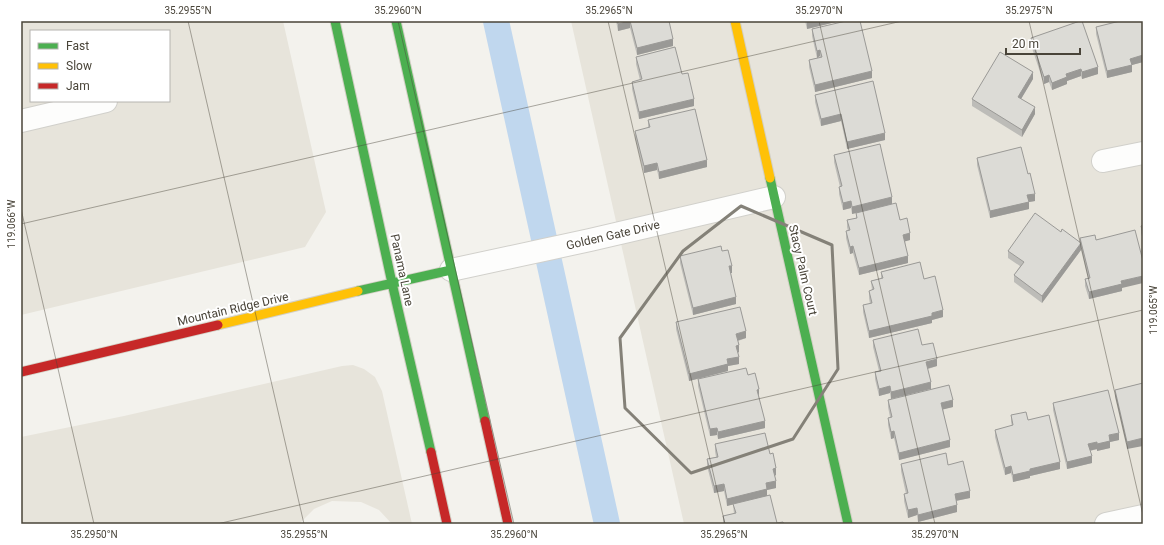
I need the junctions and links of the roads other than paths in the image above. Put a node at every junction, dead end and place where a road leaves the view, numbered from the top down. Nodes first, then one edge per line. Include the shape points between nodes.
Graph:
1 (335, 21) edge
2 (396, 21) edge
3 (735, 21) edge
4 (102, 102) edge
5 (21, 121) edge
6 (1143, 152) edge
7 (1104, 161) dead end
8 (774, 197) junction
9 (451, 270) junction
10 (392, 283) junction
11 (21, 372) edge
12 (1143, 516) edge
13 (447, 524) edge
14 (508, 524) edge
15 (848, 524) edge
16 (1106, 524) edge

1 - 10 main road, Panama Lane
2 - 9 main road
3 - 8 main road, Stacy Palm Court
4 - 5 street
6 - 7 street
8 - 9 street, Golden Gate Drive
8 - 15 main road, Stacy Palm Court
9 - 10 main road, Mountain Ridge Drive
9 - 14 main road
10 - 11 main road, Mountain Ridge Drive
10 - 13 main road, Panama Lane
12 - 16 street

